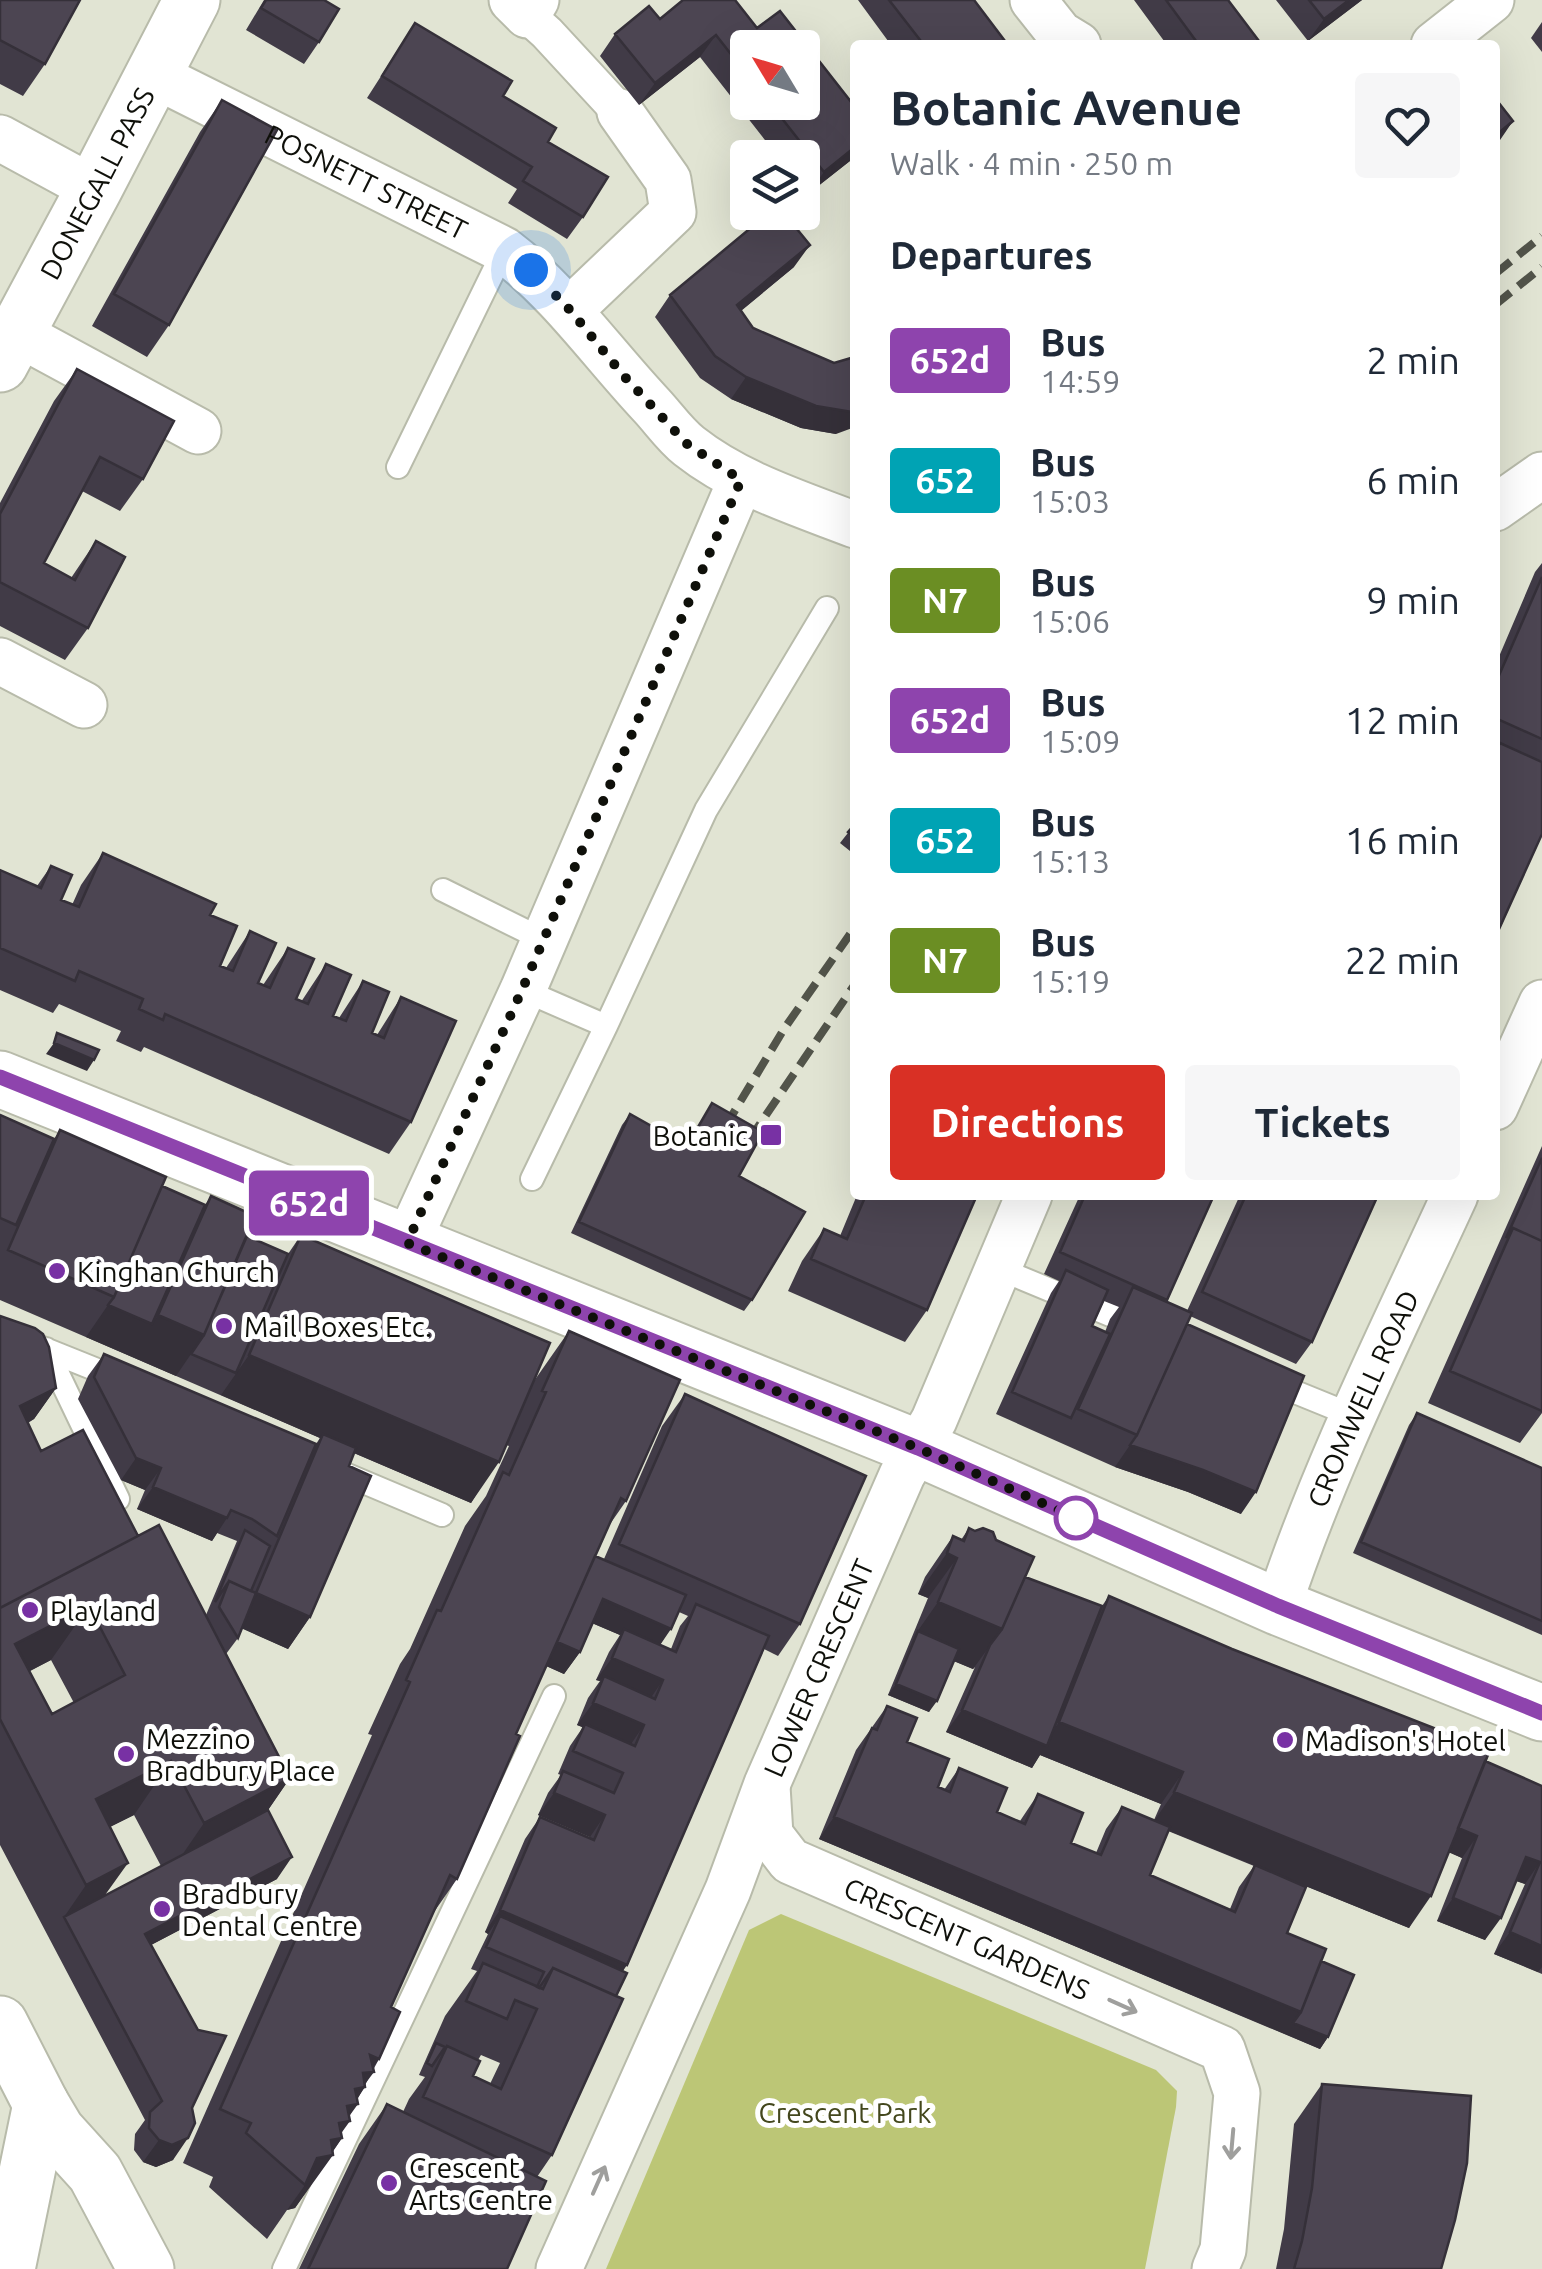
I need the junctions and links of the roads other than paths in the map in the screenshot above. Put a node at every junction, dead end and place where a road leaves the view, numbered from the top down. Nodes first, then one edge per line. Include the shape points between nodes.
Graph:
1 (192, 0) edge
2 (1034, 0) edge
3 (1491, 0) edge
4 (525, 5) edge
5 (1070, 40) edge
6 (1440, 40) edge
7 (152, 74) junction
8 (620, 112) joint
9 (0, 138) edge
10 (94, 189) junction
11 (504, 250) junction
12 (570, 310) junction
13 (8, 348) edge
14 (198, 430) dead end
15 (398, 468) dead end
16 (1542, 475) edge
17 (741, 480) junction
18 (1500, 504) edge
19 (850, 522) edge
20 (827, 608) dead end
21 (0, 661) edge
22 (84, 705) dead end
23 (442, 890) dead end
24 (544, 940) junction
25 (522, 990) junction
26 (1542, 1003) edge
27 (606, 1026) junction
28 (2, 1079) edge
29 (1500, 1095) edge
30 (532, 1179) dead end
31 (1027, 1200) edge
32 (1452, 1200) edge
33 (407, 1243) junction
34 (998, 1268) junction
35 (0, 1331) edge
36 (1158, 1335) edge
37 (46, 1348) junction
38 (1247, 1372) edge
39 (136, 1386) edge
40 (1354, 1416) junction
41 (918, 1448) junction
42 (316, 1462) edge
43 (442, 1515) dead end
44 (130, 1524) edge
45 (1278, 1606) junction
46 (554, 1696) edge
47 (1542, 1713) edge
48 (766, 1784) junction
49 (790, 1861) junction
50 (728, 1890) junction
51 (0, 2024) edge
52 (49, 2118) junction
53 (6, 2269) edge
54 (104, 2269) edge
55 (146, 2269) edge
56 (284, 2269) edge
57 (560, 2269) edge
58 (1216, 2269) edge

1 - 7 street, DONEGALL PASS
2 - 5 street
3 - 6 street
4 - 8 street
7 - 10 street, DONEGALL PASS
7 - 11 street, POSNETT STREET
8 - 12 street via 668,180 673,212
9 - 10 street
10 - 13 street, DONEGALL PASS
11 - 12 street, POSNETT STREET
11 - 15 lane
12 - 17 street, POSNETT STREET via 687,444
13 - 14 street
16 - 18 street
17 - 19 street, POSNETT STREET
17 - 24 street
20 - 27 lane via 706,810
21 - 22 street
23 - 24 lane
24 - 25 street
25 - 27 lane
25 - 33 street
26 - 29 street
27 - 30 lane
28 - 33 street
31 - 34 street, LOWER CRESCENT
32 - 40 street, CROMWELL ROAD
33 - 41 street
34 - 36 lane
34 - 41 street, LOWER CRESCENT
35 - 37 lane
37 - 39 lane
37 - 44 lane
38 - 40 lane
40 - 45 street, CROMWELL ROAD
41 - 45 street
41 - 48 street, LOWER CRESCENT
42 - 43 lane
45 - 47 street
46 - 56 lane
48 - 49 street via 770,1834
48 - 50 street, LOWER CRESCENT
49 - 50 street
49 -> 58 street, CRESCENT GARDENS via 1222,2049 1237,2092
57 -> 50 street, LOWER CRESCENT
51 - 52 street
52 - 53 street
52 - 54 street via 70,2194
52 - 55 street via 95,2173

